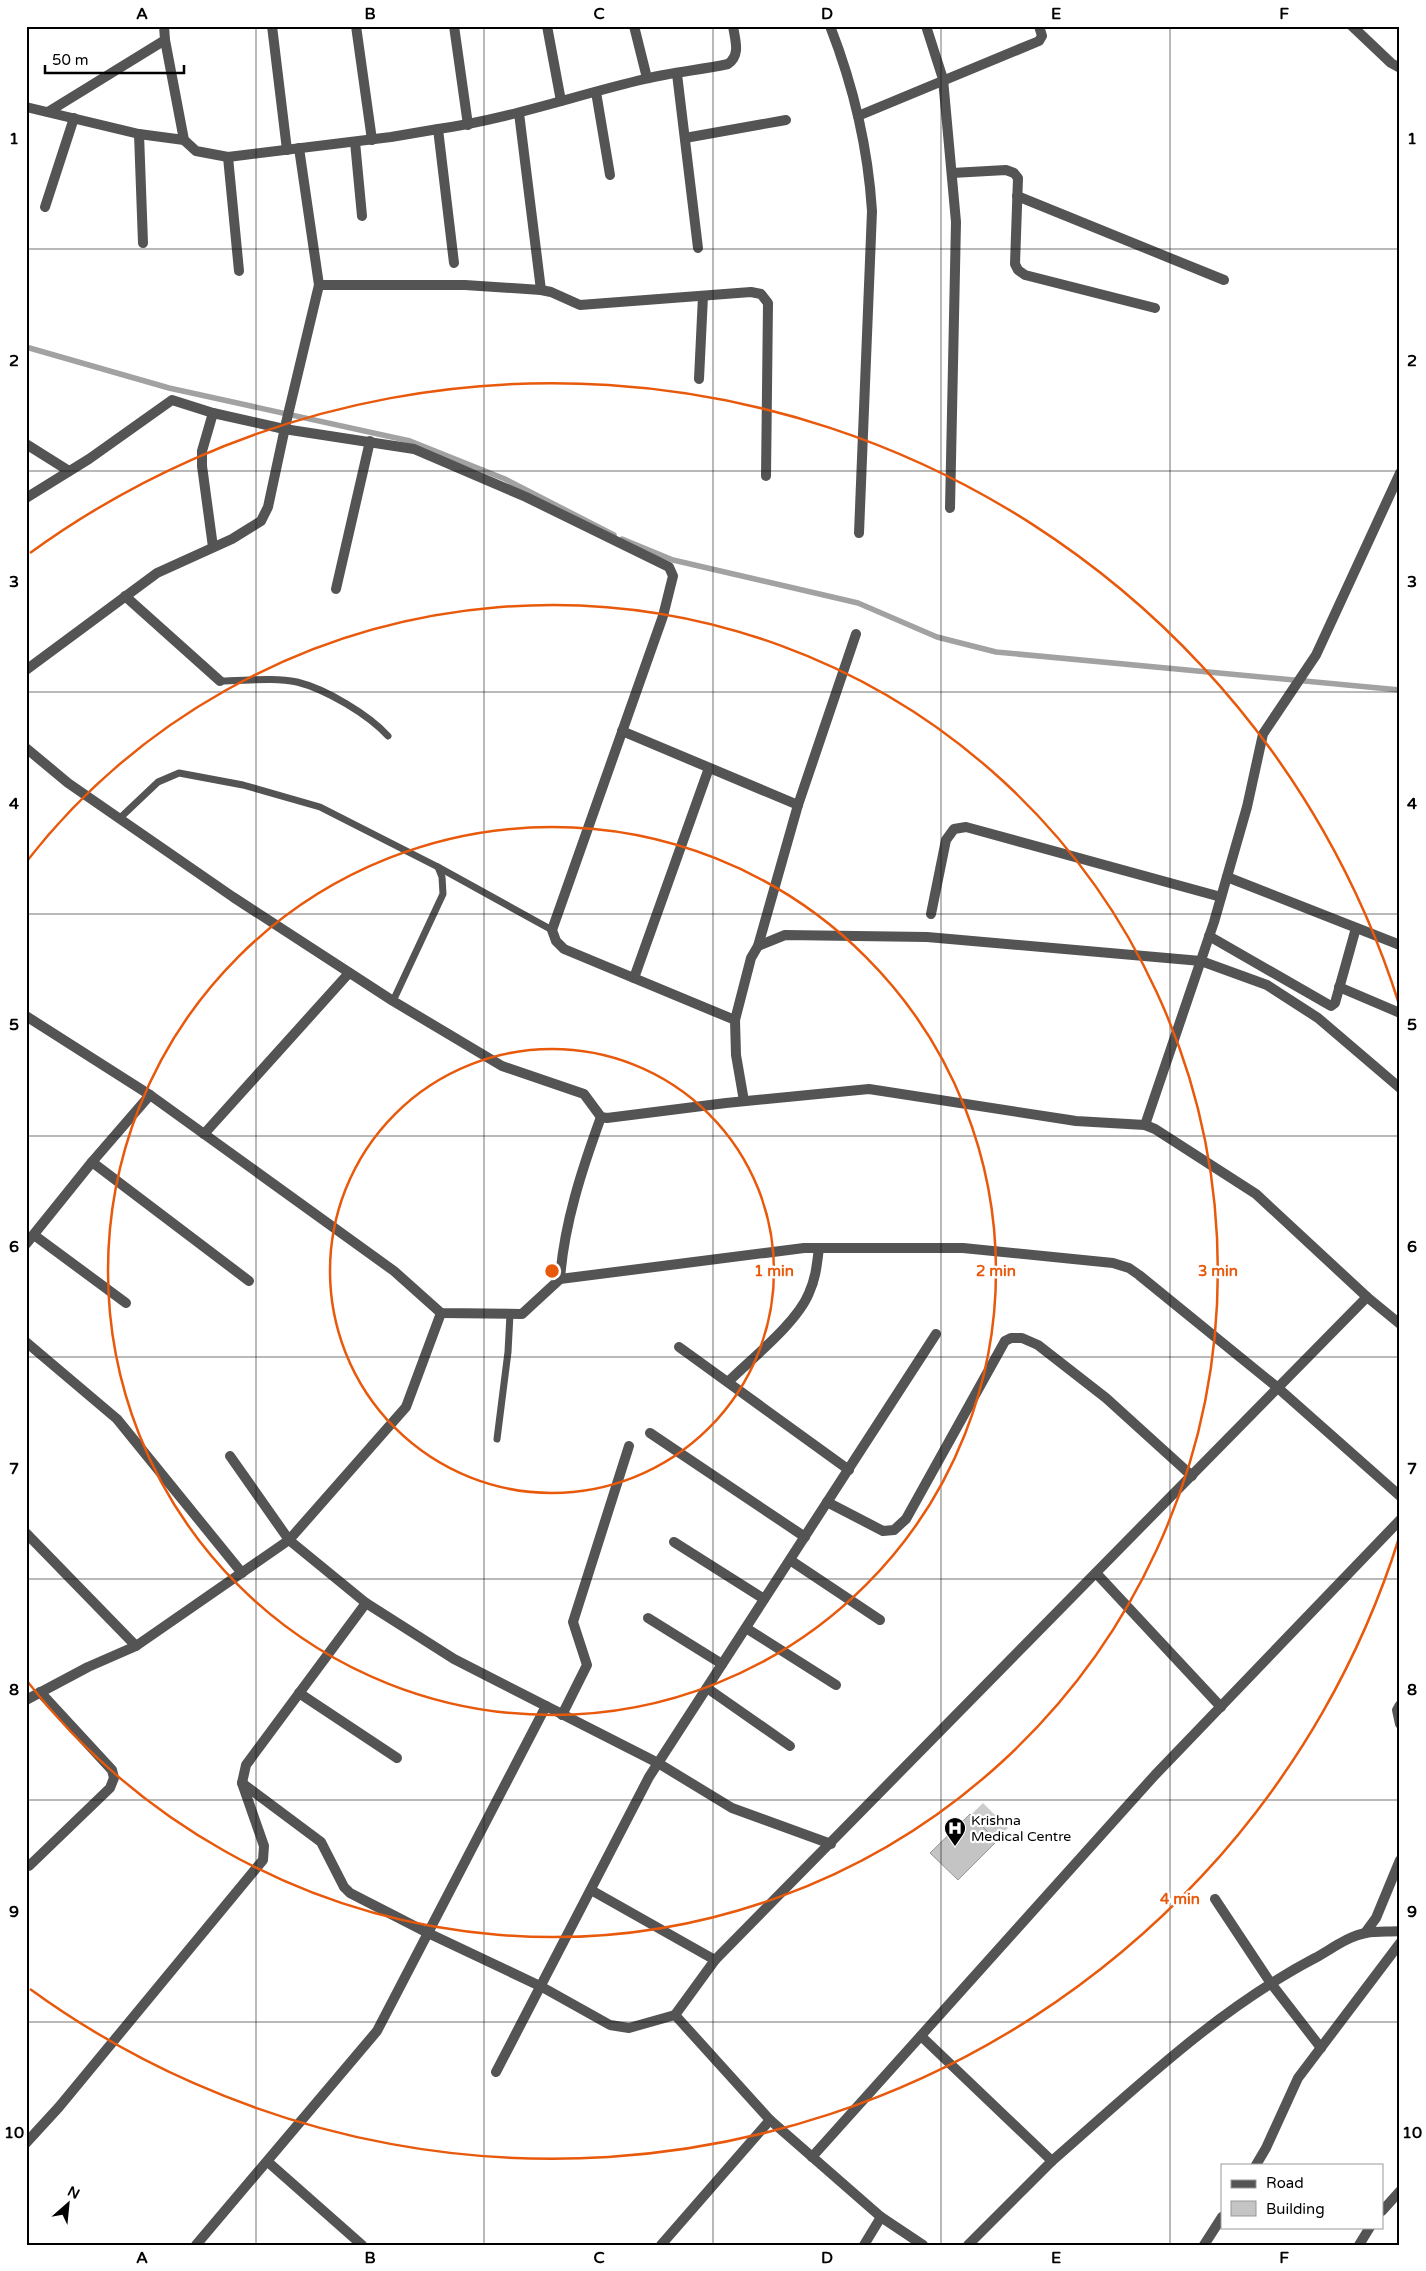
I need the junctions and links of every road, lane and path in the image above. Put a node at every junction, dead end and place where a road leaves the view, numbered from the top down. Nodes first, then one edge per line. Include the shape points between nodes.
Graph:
1 (164, 26) edge
2 (272, 26) edge
3 (356, 26) edge
4 (454, 26) edge
5 (547, 26) edge
6 (634, 26) edge
7 (733, 26) edge
8 (830, 26) edge
9 (926, 26) edge
10 (1039, 26) edge
11 (1352, 26) edge
12 (165, 40) junction
13 (1400, 68) edge
14 (677, 74) junction
15 (647, 78) junction
16 (943, 79) junction
17 (596, 92) junction
18 (560, 101) junction
19 (26, 107) edge
20 (48, 112) junction
21 (519, 113) junction
22 (858, 116) junction
23 (74, 118) junction
24 (786, 120) dead end
25 (468, 125) junction
26 (438, 129) junction
27 (139, 134) junction
28 (685, 138) junction
29 (184, 140) junction
30 (372, 140) junction
31 (355, 142) junction
32 (299, 148) junction
33 (287, 150) junction
34 (228, 158) junction
35 (952, 173) junction
36 (610, 175) dead end
37 (1017, 196) junction
38 (45, 207) dead end
39 (362, 216) dead end
40 (143, 243) dead end
41 (698, 248) dead end
42 (454, 263) dead end
43 (239, 271) dead end
44 (1224, 280) dead end
45 (320, 285) junction
46 (540, 290) junction
47 (702, 296) junction
48 (1154, 308) dead end
49 (699, 379) dead end
50 (212, 413) junction
51 (285, 426) junction
52 (370, 441) junction
53 (26, 444) edge
54 (69, 471) junction
55 (1400, 473) edge
56 (766, 476) dead end
57 (26, 498) edge
58 (950, 508) dead end
59 (859, 533) dead end
60 (213, 548) junction
61 (336, 588) dead end
62 (125, 596) junction
63 (856, 634) dead end
64 (26, 670) edge
65 (220, 681) joint
66 (622, 731) junction
67 (388, 736) dead end
68 (26, 748) edge
69 (709, 768) junction
70 (798, 805) junction
71 (120, 818) junction
72 (438, 867) junction
73 (1227, 877) junction
74 (1221, 897) junction
75 (931, 914) dead end
76 (1356, 928) junction
77 (552, 930) junction
78 (1209, 936) junction
79 (1400, 945) edge
80 (758, 946) junction
81 (1201, 961) junction
82 (350, 973) junction
83 (634, 978) junction
84 (1339, 987) junction
85 (393, 1001) junction
86 (1400, 1012) edge
87 (26, 1016) edge
88 (735, 1020) junction
89 (1400, 1088) edge
90 (150, 1095) junction
91 (744, 1101) junction
92 (601, 1117) junction
93 (1145, 1125) junction
94 (204, 1134) junction
95 (92, 1162) junction
96 (34, 1235) junction
97 (26, 1244) edge
98 (820, 1248) junction
99 (560, 1279) junction
100 (249, 1281) dead end
101 (1367, 1298) junction
102 (126, 1303) dead end
103 (441, 1313) junction
104 (510, 1314) junction
105 (1400, 1324) edge
106 (936, 1334) dead end
107 (26, 1342) edge
108 (679, 1347) dead end
109 (728, 1382) junction
110 (1278, 1388) junction
111 (650, 1433) dead end
112 (497, 1439) dead end
113 (629, 1446) dead end
114 (230, 1456) dead end
115 (849, 1470) junction
116 (1192, 1476) junction
117 (1400, 1496) edge
118 (827, 1502) junction
119 (1400, 1520) edge
120 (26, 1533) edge
121 (805, 1537) junction
122 (288, 1540) junction
123 (674, 1542) dead end
124 (790, 1560) junction
125 (242, 1573) junction
126 (1096, 1573) junction
127 (764, 1599) junction
128 (366, 1603) junction
129 (648, 1618) dead end
130 (880, 1620) dead end
131 (746, 1628) junction
132 (136, 1646) junction
133 (722, 1664) junction
134 (836, 1685) dead end
135 (707, 1688) junction
136 (40, 1692) junction
137 (299, 1693) junction
138 (26, 1700) edge
139 (1400, 1705) edge
140 (546, 1706) junction
141 (1221, 1707) junction
142 (562, 1715) junction
143 (1400, 1724) edge
144 (790, 1746) dead end
145 (397, 1758) dead end
146 (658, 1763) junction
147 (242, 1784) junction
148 (831, 1844) junction
149 (1400, 1860) edge
150 (28, 1866) dead end
151 (591, 1890) junction
152 (1215, 1899) dead end
153 (1400, 1931) edge
154 (428, 1933) junction
155 (1365, 1933) junction
156 (1400, 1943) edge
157 (715, 1960) junction
158 (1270, 1982) junction
159 (542, 1986) junction
160 (675, 2015) junction
161 (921, 2036) junction
162 (1321, 2048) junction
163 (496, 2072) dead end
164 (770, 2120) junction
165 (26, 2143) edge
166 (812, 2157) junction
167 (1052, 2161) junction
168 (268, 2162) junction
169 (1257, 2164) edge
170 (1400, 2191) edge
171 (1384, 2209) edge
172 (880, 2217) junction
173 (1221, 2219) edge
174 (1369, 2228) edge
175 (196, 2245) edge
176 (362, 2245) edge
177 (661, 2245) edge
178 (864, 2245) edge
179 (923, 2245) edge
180 (968, 2245) edge
181 (1204, 2245) edge
182 (1359, 2245) edge

1 - 12 street
2 - 33 street
3 - 30 street
4 - 25 street
5 - 18 street
6 - 15 street
7 - 14 street via 737,51 734,60
8 - 22 street
9 - 16 street
10 - 16 street via 1042,36 1039,40
11 - 13 street
12 - 20 street
12 - 29 street
14 - 15 street
14 - 28 street
15 - 17 street
16 - 22 street
16 - 35 street
17 - 18 street
17 - 36 street
18 - 21 street
19 - 20 street
20 - 23 street
21 - 25 street
21 - 46 street
22 - 59 street via 870,174 872,211
23 - 27 street
23 - 38 street
24 - 28 street
25 - 26 street
26 - 30 street
26 - 42 street
27 - 29 street
27 - 40 street
28 - 41 street
29 - 34 street via 196,151
30 - 31 street
31 - 32 street
31 - 39 street
32 - 33 street
32 - 45 street
33 - 34 street
34 - 43 street
35 - 37 street via 1006,170 1018,178
35 - 58 street via 956,276
37 - 44 street
37 - 48 street via 1015,264 1018,270 1026,275
45 - 46 street via 465,285
45 - 51 street
46 - 47 street via 580,305
47 - 49 street
47 - 56 street via 751,292 761,294 768,303
50 - 51 street
50 - 54 street via 172,400
50 - 60 street via 202,450 202,466
51 - 52 street
51 - 60 street via 268,507 260,521
52 - 61 street
52 - 66 street via 430,454 526,496 669,568 673,576 663,616
53 - 54 street
54 - 57 street
55 - 73 street via 1316,654 1263,734
60 - 62 street via 157,573
62 - 64 street
62 - 65 street
63 - 70 street
65 - 67 lane via 298,682 362,713 376,722
66 - 69 street
66 - 77 street
68 - 71 street via 68,783
69 - 70 street
69 - 83 street
70 - 80 street
71 - 72 lane via 158,782 179,773 243,784 320,806
71 - 82 street
72 - 77 lane
72 - 85 lane via 443,894
73 - 74 street
73 - 76 street
74 - 75 street via 966,827 954,829 946,840
74 - 78 street
76 - 79 street
76 - 84 street
77 - 83 street via 564,949
78 - 81 street
78 - 84 street via 1327,1006 1335,1003
80 - 81 street via 786,935 927,937
80 - 88 street via 751,958
81 - 89 street via 1267,985 1336,1031
81 - 93 street
82 - 85 street
82 - 94 street
83 - 88 street
84 - 86 street
85 - 92 street via 502,1066 584,1094
87 - 90 street
88 - 91 street via 736,1055
90 - 94 street
90 - 95 street
91 - 92 street
91 - 93 street via 869,1089 1076,1120
92 - 99 street via 562,1246
93 - 101 street via 1256,1194
94 - 103 street via 394,1271
95 - 96 street
95 - 100 street
96 - 97 street
96 - 102 street
98 - 99 street
98 - 109 street via 809,1295 793,1318
98 - 110 street via 963,1248 1113,1263 1129,1268
99 - 104 street via 522,1314
101 - 105 street
101 - 110 street
103 - 104 street
103 - 122 street via 406,1407
104 - 112 lane
106 - 115 street
107 - 125 street via 117,1419
108 - 109 street
109 - 115 street
110 - 116 street
110 - 117 street
111 - 121 street
113 - 142 street via 573,1622 587,1665
114 - 122 street
115 - 118 street
116 - 118 street via 1106,1398 1038,1345 1022,1338 1012,1338 1005,1340 906,1519 894,1530 884,1531
116 - 126 street
118 - 121 street
119 - 141 street
120 - 132 street
121 - 124 street
122 - 125 street
122 - 128 street
123 - 127 street
124 - 127 street
124 - 130 street
125 - 132 street
126 - 141 street
126 - 148 street
127 - 131 street
128 - 137 street
128 - 140 street via 454,1659
129 - 133 street
131 - 133 street
131 - 134 street
132 - 136 street
133 - 135 street
135 - 144 street
135 - 146 street
136 - 138 street
136 - 150 street via 112,1770 114,1778 110,1788
137 - 145 street
137 - 147 street via 246,1766
139 - 143 street via 1396,1710
140 - 142 street
140 - 154 street
141 - 161 street via 1155,1775
142 - 146 street
146 - 148 street via 732,1808
146 - 151 street
147 - 154 street via 321,1842 350,1893
147 - 165 street via 264,1846 263,1860
148 - 157 street
149 - 155 street via 1376,1918
151 - 157 street
151 - 159 street
152 - 158 street
153 - 155 street
154 - 159 street
154 - 168 street via 376,2031
155 - 158 street
156 - 162 street
157 - 160 street
158 - 162 street
158 - 167 street via 1174,2054
159 - 160 street via 610,2025 629,2028
159 - 163 street
160 - 164 street
161 - 166 street
161 - 167 street
162 - 169 street via 1298,2078
164 - 166 street
164 - 177 street
166 - 172 street
167 - 180 street
168 - 175 street
168 - 176 street
170 - 171 street
172 - 178 street
172 - 179 street
173 - 181 street
174 - 182 street

